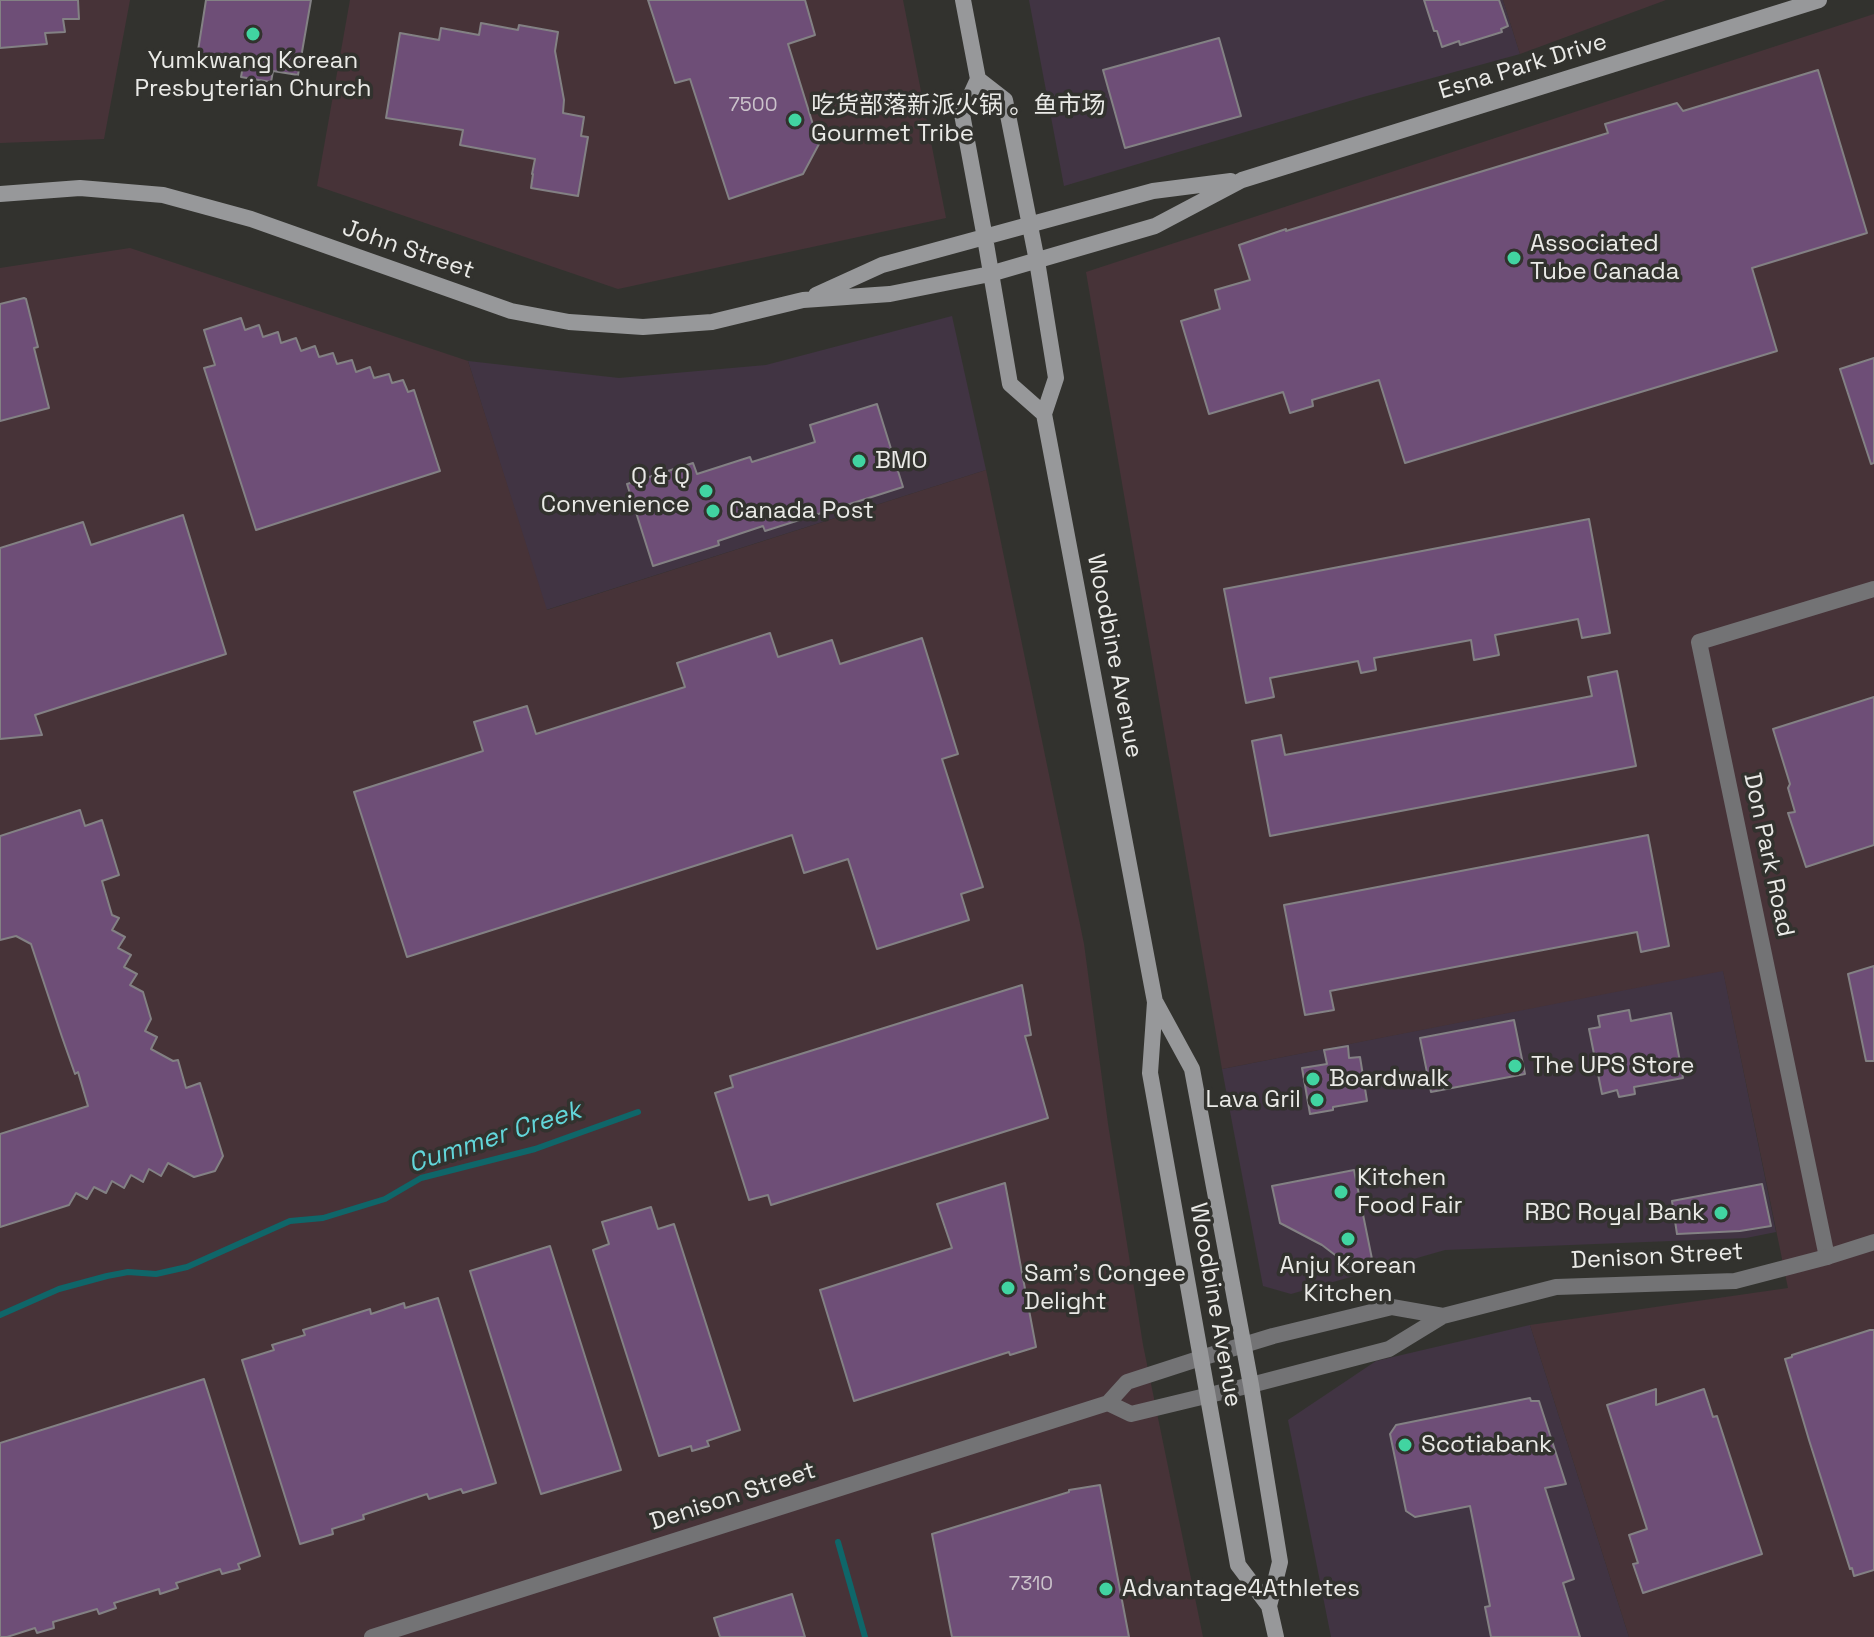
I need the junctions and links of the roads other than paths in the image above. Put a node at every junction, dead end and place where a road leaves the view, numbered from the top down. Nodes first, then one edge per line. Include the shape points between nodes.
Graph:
1 (963, 0) edge
2 (1819, 0) edge
3 (978, 79) junction
4 (1242, 180) junction
5 (0, 194) edge
6 (1029, 226) junction
7 (985, 238) junction
8 (1037, 261) junction
9 (990, 274) junction
10 (803, 300) junction
11 (1044, 414) junction
12 (1874, 589) edge
13 (1155, 1002) junction
14 (1874, 1242) edge
15 (1827, 1257) junction
16 (1443, 1316) junction
17 (1243, 1345) junction
18 (1201, 1358) junction
19 (1251, 1385) junction
20 (1207, 1395) junction
21 (1108, 1403) junction
22 (1269, 1606) junction
23 (372, 1637) edge
24 (1276, 1637) edge

1 - 3 main road
2 - 4 main road, Esna Park Drive
3 - 6 main road, Woodbine Avenue via 1005,100
3 - 7 main road via 962,114
4 - 6 main road, Esna Park Drive via 1153,191
4 - 8 main road, Esna Park Drive via 1155,226
5 - 10 main road, John Street via 80,188 163,195 251,219 511,311 569,322 643,327 712,322
6 - 7 main road, John Street
6 - 8 main road, Woodbine Avenue
7 - 9 main road
7 - 10 main road, John Street via 882,265
8 - 9 main road, John Street
8 - 11 main road, Woodbine Avenue via 1056,378
9 - 10 main road, John Street via 890,294
9 - 11 main road via 1010,384
11 - 13 main road, Woodbine Avenue
12 - 15 street, Don Park Road via 1699,642
13 - 17 main road, Woodbine Avenue via 1192,1069
13 - 18 main road, Woodbine Avenue via 1150,1073
14 - 15 street, Denison Street
15 - 16 street, Denison Street via 1735,1281 1556,1287
16 - 17 street, Denison Street via 1392,1307
16 - 19 street, Denison Street via 1389,1349
17 - 18 street, Denison Street
17 - 19 main road, Woodbine Avenue
18 - 20 main road, Woodbine Avenue
18 - 21 street, Denison Street via 1127,1382
19 - 20 street, Denison Street
19 - 22 main road, Woodbine Avenue via 1280,1562
20 - 21 street, Denison Street via 1131,1414
20 - 22 main road, Woodbine Avenue via 1238,1565
21 - 23 street, Denison Street
22 - 24 main road, Woodbine Avenue

